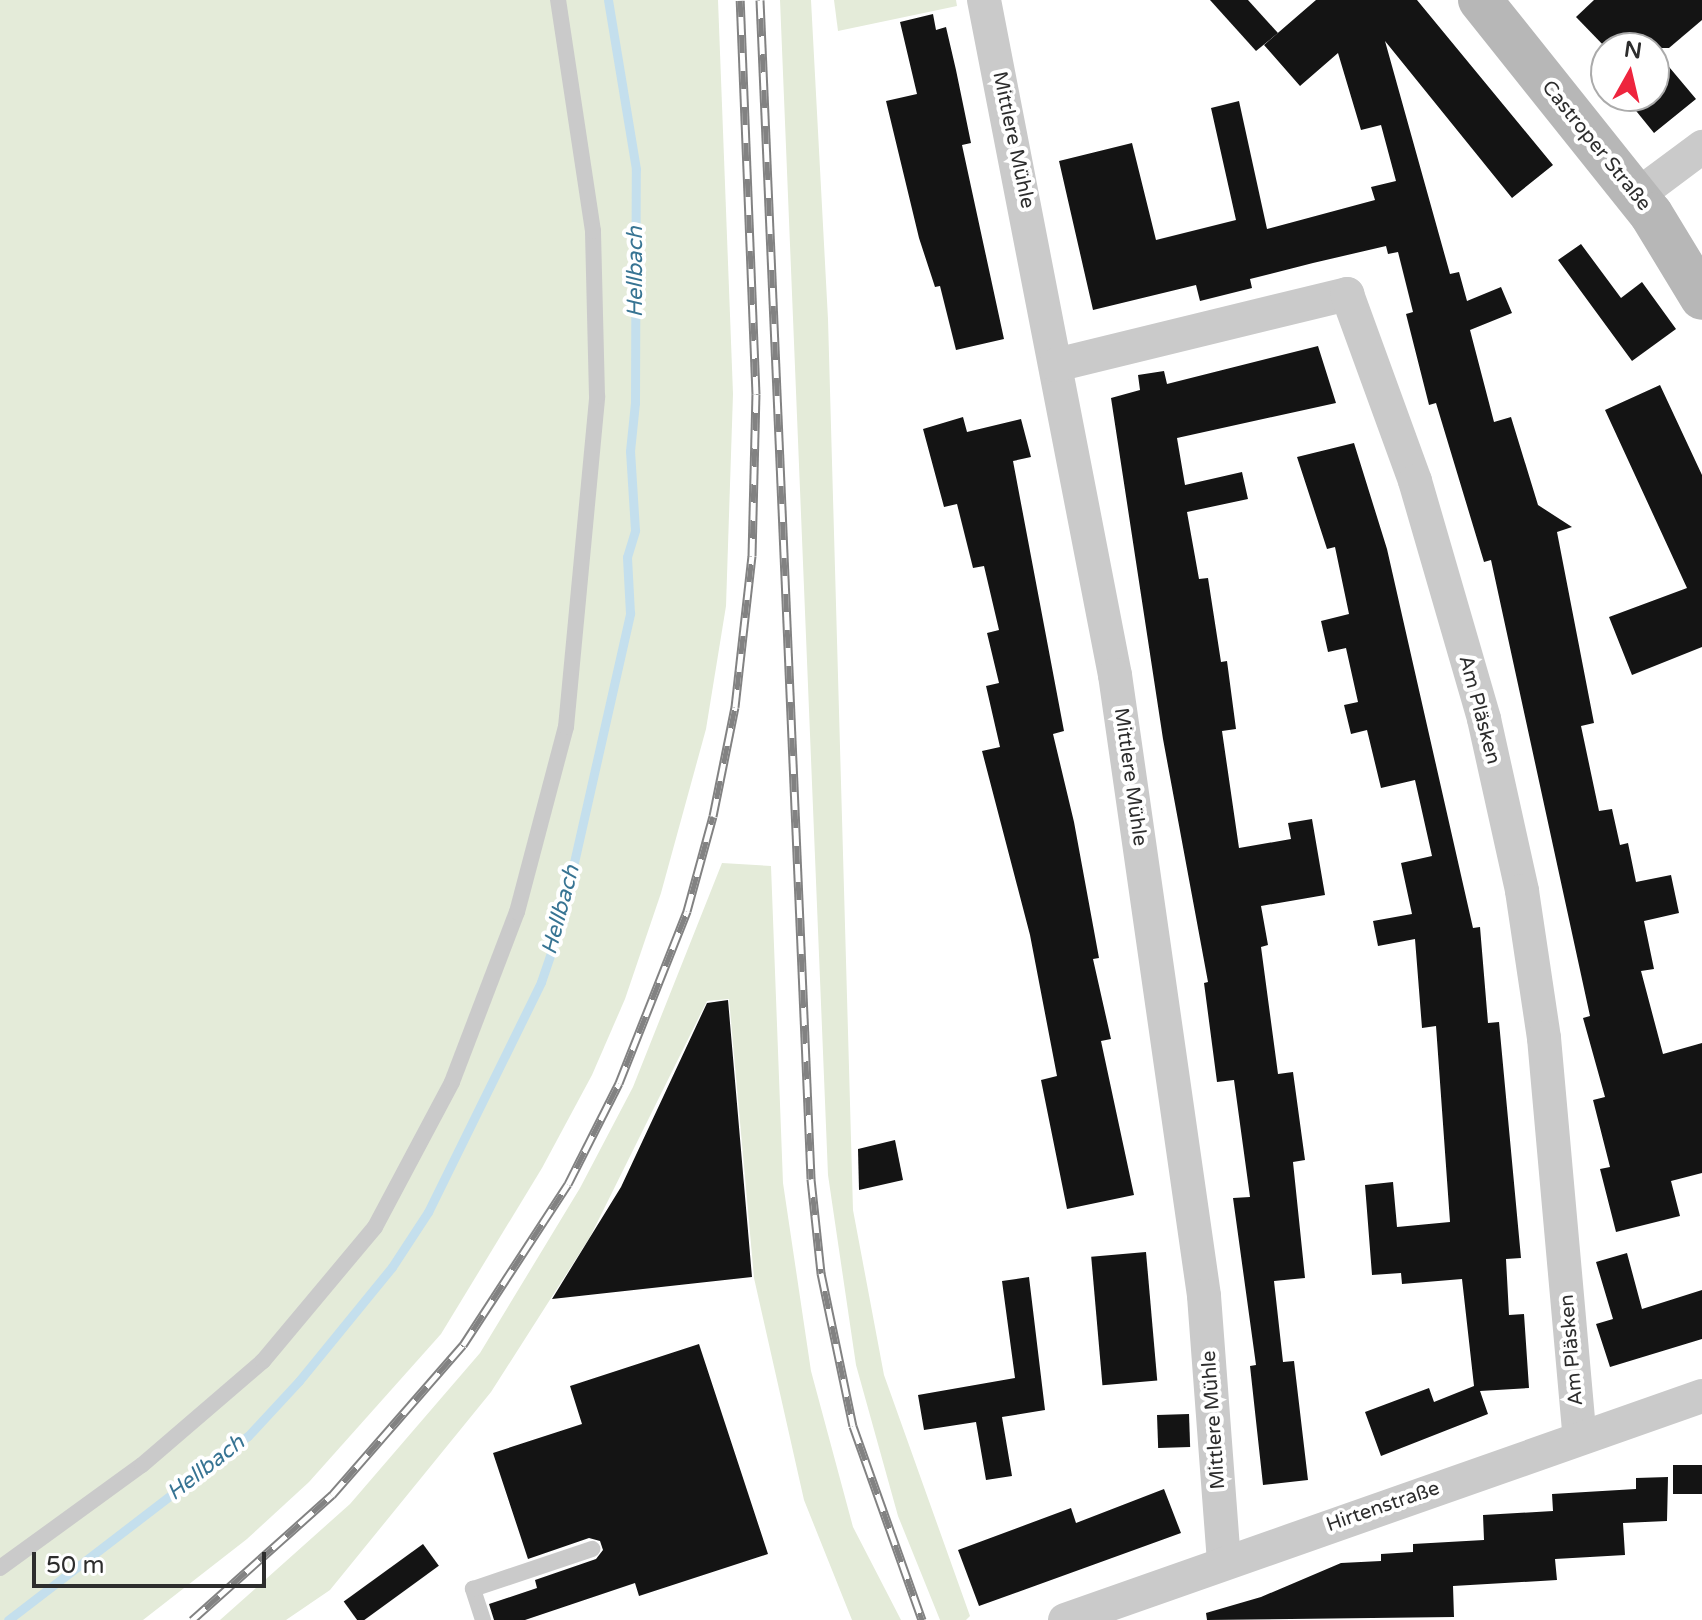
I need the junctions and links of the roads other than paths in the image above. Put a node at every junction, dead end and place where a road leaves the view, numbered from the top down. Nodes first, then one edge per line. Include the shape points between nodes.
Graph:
1 (558, 0) edge
2 (984, 0) edge
3 (1480, 0) edge
4 (1702, 147) edge
5 (1635, 197) junction
6 (1702, 298) edge
7 (1056, 365) junction
8 (1702, 1396) edge
9 (1580, 1438) junction
10 (592, 1549) dead end
11 (1224, 1562) junction
12 (0, 1568) edge
13 (483, 1620) edge
14 (1065, 1620) edge

1 - 12 lane via 593,231 597,396 566,727 517,912 452,1082 375,1227 263,1361 142,1465
2 - 7 street, Mittlere Mühle
3 - 5 main road, Castroper Straße
4 - 5 street
5 - 6 main road, Castroper Straße via 1667,236
7 - 9 street, Am Pläsken via 1347,294 1415,481 1484,719 1522,891 1544,1038
7 - 11 street, Mittlere Mühle via 1115,675 1204,1296
8 - 9 street, Hirtenstraße
9 - 11 street, Hirtenstraße
10 - 13 lane via 473,1589
11 - 14 street, Hirtenstraße

